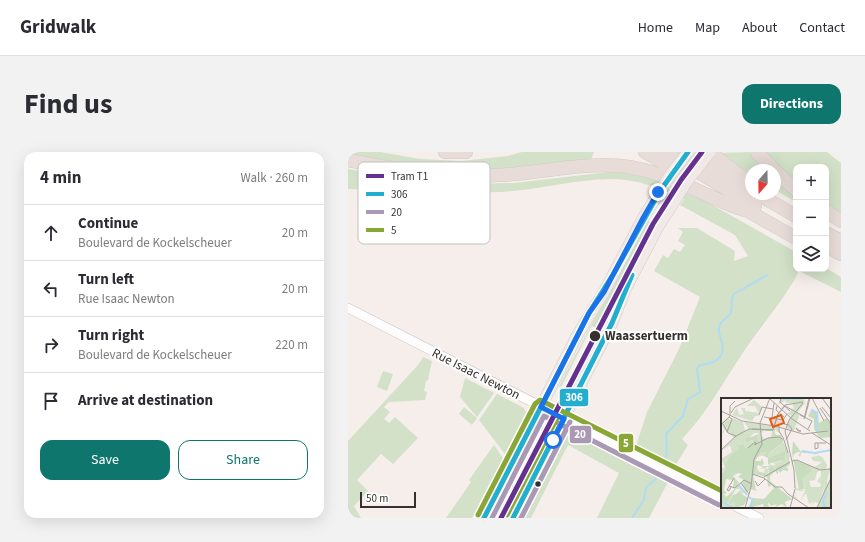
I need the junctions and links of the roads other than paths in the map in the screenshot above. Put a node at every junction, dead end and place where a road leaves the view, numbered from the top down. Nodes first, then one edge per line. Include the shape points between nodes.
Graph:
1 (445, 152) edge
2 (466, 152) edge
3 (645, 152) edge
4 (666, 152) edge
5 (688, 152) edge
6 (710, 152) edge
7 (756, 152) edge
8 (348, 160) edge
9 (360, 162) edge
10 (768, 164) edge
11 (490, 175) edge
12 (781, 176) edge
13 (745, 178) edge
14 (745, 186) edge
15 (793, 187) edge
16 (768, 200) edge
17 (780, 200) edge
18 (793, 208) edge
19 (744, 210) junction
20 (829, 213) edge
21 (793, 214) edge
22 (841, 221) edge
23 (793, 228) edge
24 (829, 228) edge
25 (841, 234) edge
26 (829, 235) edge
27 (793, 236) edge
28 (841, 241) edge
29 (829, 248) edge
30 (841, 254) edge
31 (829, 257) edge
32 (841, 263) edge
33 (348, 308) edge
34 (541, 407) junction
35 (564, 419) junction
36 (721, 498) edge
37 (739, 508) edge
38 (756, 517) edge
39 (484, 518) edge
40 (513, 518) edge

1 - 2 highway
3 - 19 highway
4 - 23 highway
5 - 14 highway
5 - 34 main road, bridge via 643,218 604,292 578,334
6 - 13 highway
6 - 35 main road, bridge via 688,180 658,227
7 - 10 highway
8 - 9 highway
11 - 19 highway via 595,165 622,166 665,176
12 - 15 highway
16 - 21 highway
17 - 18 highway
19 - 27 highway
20 - 22 highway
24 - 25 highway
26 - 28 highway
29 - 30 highway
31 - 32 highway
33 - 34 street, Rue Isaac Newton
34 - 35 street, Rue Isaac Newton
34 - 39 main road
35 - 36 street, Rue Isaac Newton
35 - 40 main road
37 - 38 street

